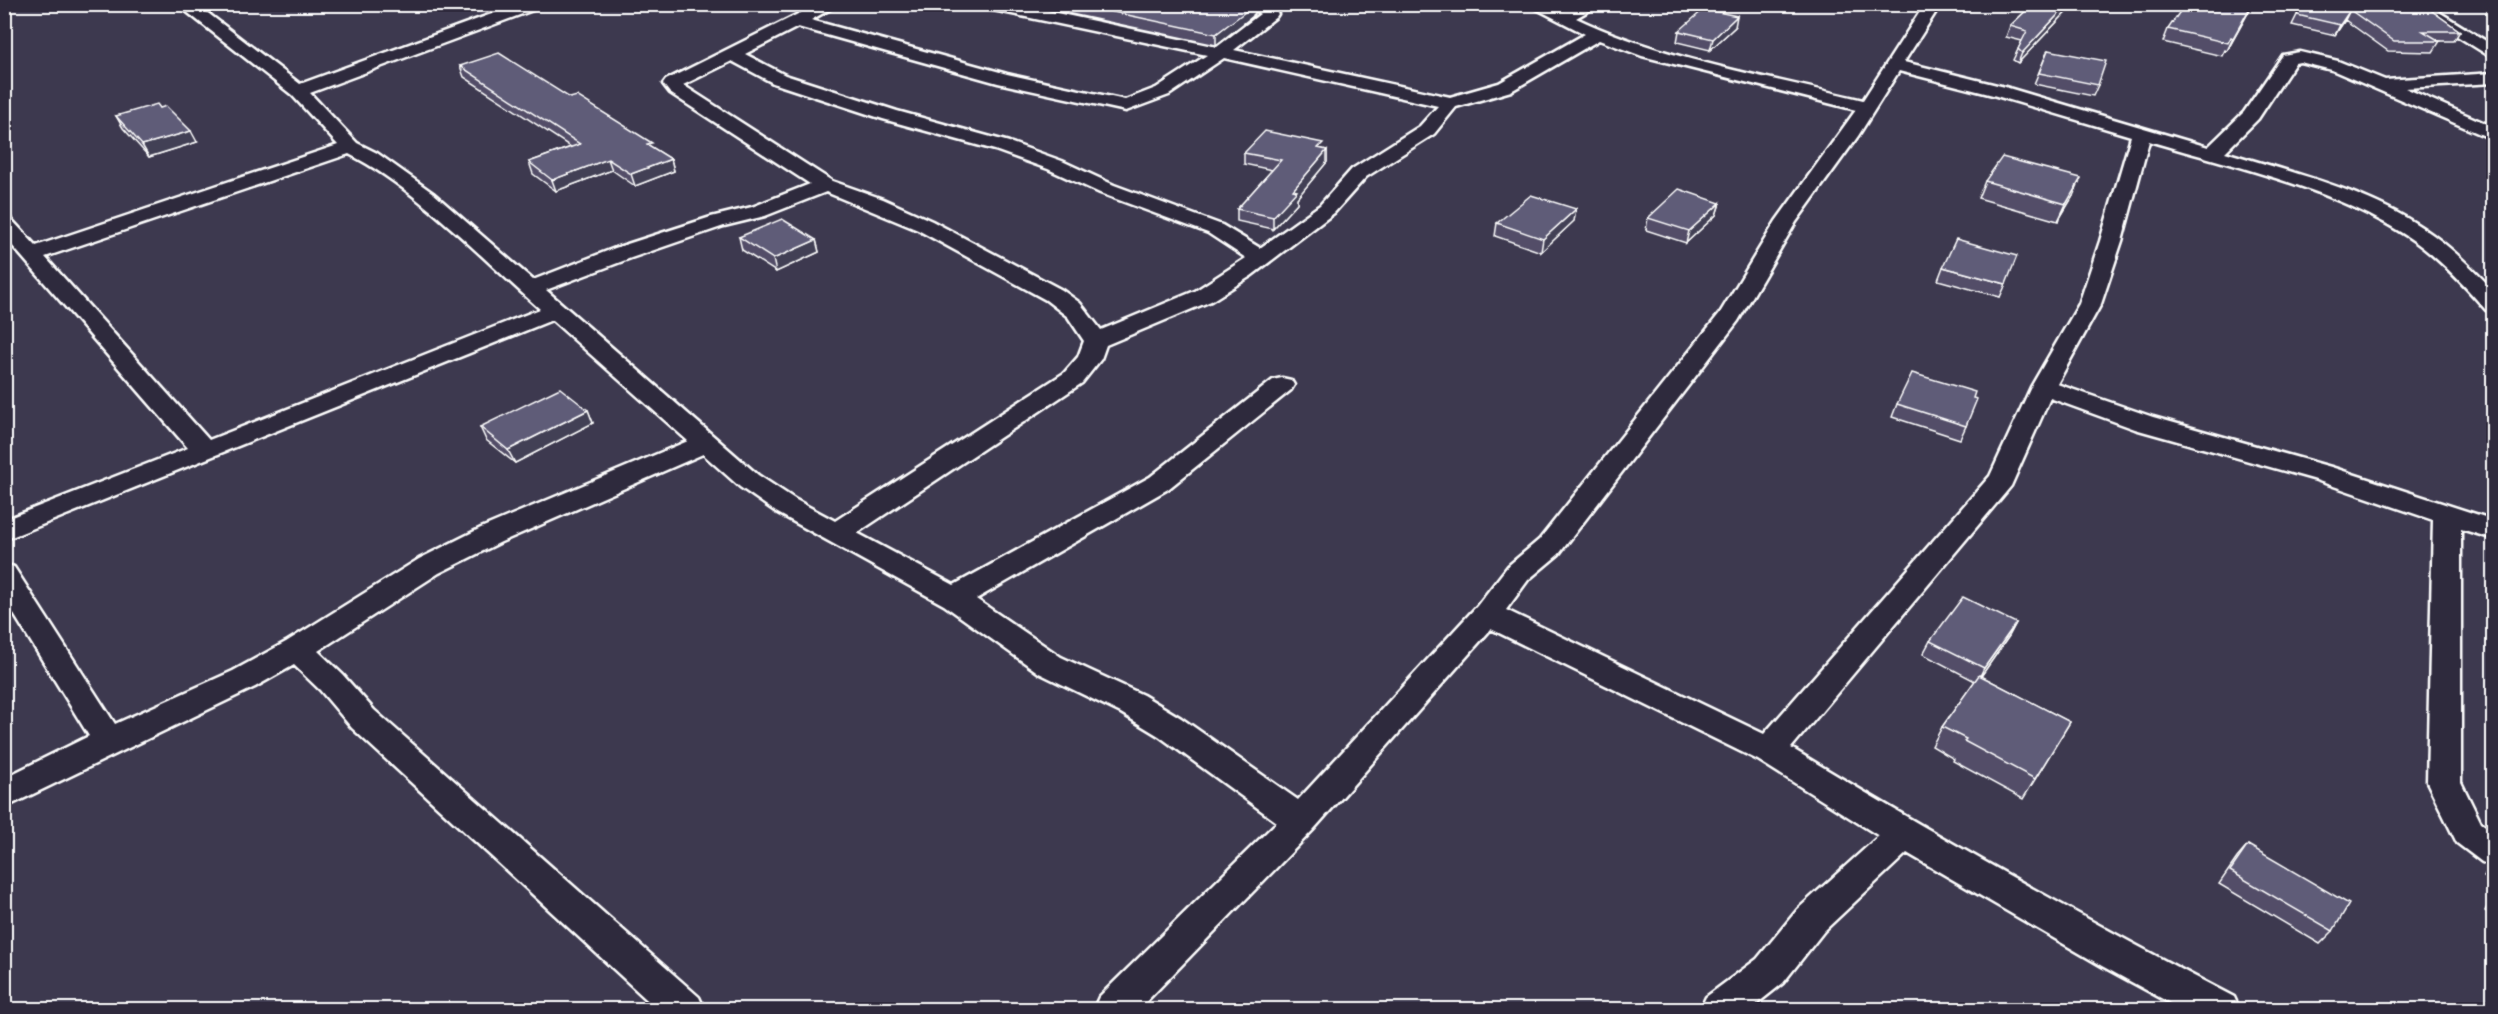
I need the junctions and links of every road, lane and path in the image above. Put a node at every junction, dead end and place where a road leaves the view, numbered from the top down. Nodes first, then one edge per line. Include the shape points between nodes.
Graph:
1 (185, 4) edge
2 (535, 4) edge
3 (831, 4) edge
4 (988, 4) edge
5 (1257, 4) edge
6 (1535, 4) edge
7 (1592, 4) edge
8 (1933, 4) edge
9 (2414, 4) edge
10 (1564, 17) junction
11 (798, 22) junction
12 (1597, 34) junction
13 (733, 53) junction
14 (1217, 54) junction
15 (2493, 54) edge
16 (1894, 65) junction
17 (2493, 78) edge
18 (2383, 85) junction
19 (298, 91) junction
20 (1450, 103) junction
21 (1867, 107) junction
22 (2493, 134) edge
23 (2141, 135) junction
24 (350, 147) junction
25 (2211, 154) junction
26 (825, 185) junction
27 (4, 223) edge
28 (32, 254) junction
29 (1261, 258) junction
30 (2484, 282) edge
31 (532, 288) junction
32 (2493, 305) edge
33 (555, 311) junction
34 (1096, 341) junction
35 (1282, 385) dead end
36 (2043, 387) junction
37 (707, 443) junction
38 (204, 450) junction
39 (2447, 514) junction
40 (2493, 530) edge
41 (4, 531) edge
42 (837, 532) junction
43 (4, 574) edge
44 (954, 598) junction
45 (1487, 614) junction
46 (297, 650) junction
47 (109, 741) junction
48 (1769, 751) junction
49 (4, 794) edge
50 (1301, 820) junction
51 (1904, 834) junction
52 (2493, 852) edge
53 (686, 1010) edge
54 (1112, 1010) edge
55 (1719, 1010) edge
56 (2221, 1010) edge

1 - 19 street
2 - 19 street
3 - 11 street
4 - 14 street
5 - 14 street via 1270,14
6 - 10 street
7 - 10 street
8 - 16 street
9 - 15 street
10 - 12 street
11 - 13 street
11 - 14 street via 1004,79 1126,106 1167,88
12 - 20 street via 1505,87
12 - 21 street via 1648,52
13 - 26 street via 672,84
13 - 29 street via 779,79 1055,165 1215,229
14 - 20 street
16 - 21 street
16 - 23 street via 2008,94
17 - 18 street
18 - 22 street
18 - 25 street via 2317,59 2289,58 2251,115
19 - 24 street
20 - 29 street via 1427,130 1359,173 1326,209
21 - 45 street via 1786,221 1730,316 1549,547 1518,573
23 - 25 street
23 - 36 street via 2090,303
24 - 28 street
24 - 31 street via 426,197
25 - 30 street via 2358,201 2403,224
26 - 31 street via 758,212 718,220
26 - 34 street via 913,220 973,250 1070,306
27 - 28 street
28 - 38 street
29 - 34 street via 1203,296
30 - 32 street
31 - 33 street
33 - 37 street
33 - 38 street
34 - 42 street via 1089,359 1073,378
35 - 44 street via 1159,483
36 - 39 street via 2145,423 2322,473
36 - 48 street via 2002,480
37 - 42 street via 749,481 786,506
37 - 46 street via 490,535 429,566
38 - 41 street
39 - 40 street
39 - 52 street via 2444,782 2469,833
42 - 44 street
43 - 47 street
44 - 50 street via 1050,665 1170,727
45 - 48 street
45 - 50 street
46 - 47 street via 244,679
46 - 53 street via 363,719
47 - 49 street
48 - 51 street
50 - 54 street
51 - 55 street via 1812,920 1770,971
51 - 56 street

